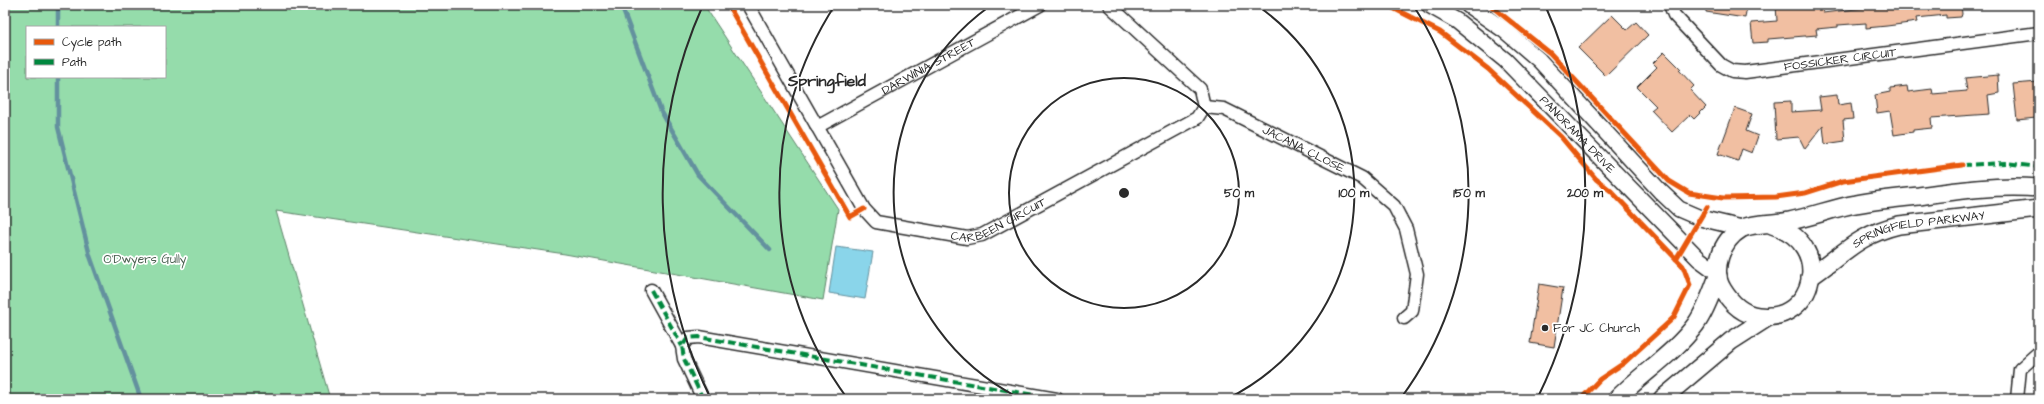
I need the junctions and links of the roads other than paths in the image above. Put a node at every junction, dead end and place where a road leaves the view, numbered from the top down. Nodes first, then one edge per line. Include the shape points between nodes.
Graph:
1 (748, 5) edge
2 (1040, 5) edge
3 (1108, 5) edge
4 (1429, 5) edge
5 (1468, 5) edge
6 (1670, 5) edge
7 (2039, 33) edge
8 (1204, 107) junction
9 (817, 127) junction
10 (2039, 188) edge
11 (2039, 208) edge
12 (1772, 225) junction
13 (1742, 228) junction
14 (1718, 275) junction
15 (1810, 277) junction
16 (651, 290) dead end
17 (1770, 316) junction
18 (1404, 318) dead end
19 (682, 346) junction
20 (2039, 352) edge
21 (703, 399) edge
22 (1057, 399) edge
23 (1617, 399) edge
24 (1662, 399) edge
25 (2017, 399) edge

1 - 9 street, CARBEEN CIRCUIT
2 - 9 street, DARWINIA STREET
3 - 8 street via 1200,89
4 - 14 street, PANORAMA DRIVE via 1457,21 1505,60 1699,259
5 - 13 street, PANORAMA DRIVE via 1504,30 1539,60 1660,192 1679,209 1700,218
6 - 7 street, FOSSICKER CIRCUIT via 1674,15 1721,65 1745,72
8 - 9 street, CARBEEN CIRCUIT via 1196,118 982,235 966,238 876,222 864,209
8 - 18 street, JACANA CLOSE via 1224,109 1362,178 1394,206 1406,229 1417,274 1412,311
10 - 12 main road via 1989,186 1855,204
11 - 15 main road, SPRINGFIELD PARKWAY via 1881,229 1845,249
12 - 13 main road
12 - 15 main road via 1786,229 1801,240 1811,264
13 - 14 main road via 1722,252
14 - 17 main road via 1721,287 1737,307 1758,316
14 - 23 main road via 1696,324 1672,350
15 - 17 main road via 1802,300 1792,308
16 - 19 street
17 - 24 main road via 1732,341
19 - 21 street via 684,359
19 - 22 street via 688,338 700,337
20 - 25 street via 2020,369

